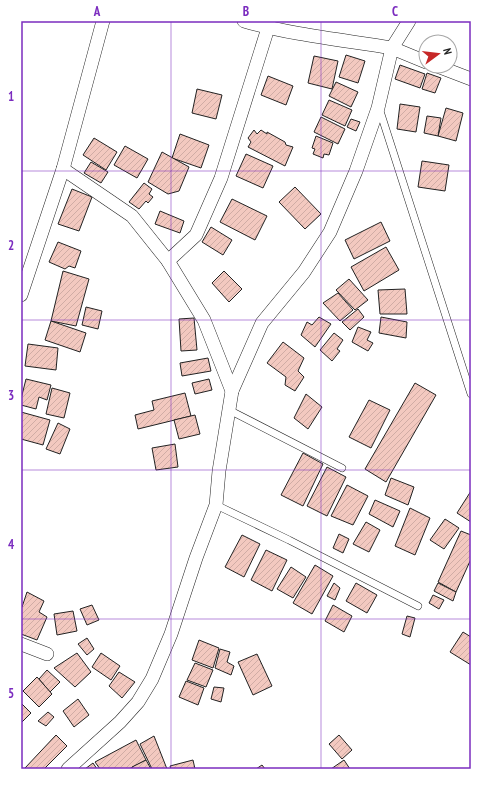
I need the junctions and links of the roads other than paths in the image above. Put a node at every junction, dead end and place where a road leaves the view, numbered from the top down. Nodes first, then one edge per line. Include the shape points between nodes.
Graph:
1 (103, 21) edge
2 (244, 21) edge
3 (409, 21) edge
4 (268, 28) junction
5 (392, 48) junction
6 (418, 59) edge
7 (458, 74) edge
8 (471, 79) edge
9 (378, 108) junction
10 (63, 170) junction
11 (168, 261) junction
12 (21, 295) edge
13 (232, 391) junction
14 (471, 394) edge
15 (229, 410) junction
16 (342, 468) dead end
17 (216, 505) junction
18 (418, 606) dead end
19 (21, 644) edge
20 (48, 654) dead end
21 (68, 769) edge

1 - 10 street
2 - 4 street
3 - 5 street
4 - 5 street
4 - 11 street via 215,192 196,235
5 - 6 street
5 - 9 street
7 - 8 street
9 - 13 street via 356,171 330,232 304,272 262,323
9 - 14 lane
10 - 11 street via 132,216
10 - 12 street
11 - 13 street via 204,320
13 - 15 street
15 - 16 lane
15 - 17 street
17 - 18 lane
17 - 21 street via 172,634 152,680 138,702 120,722
19 - 20 street

